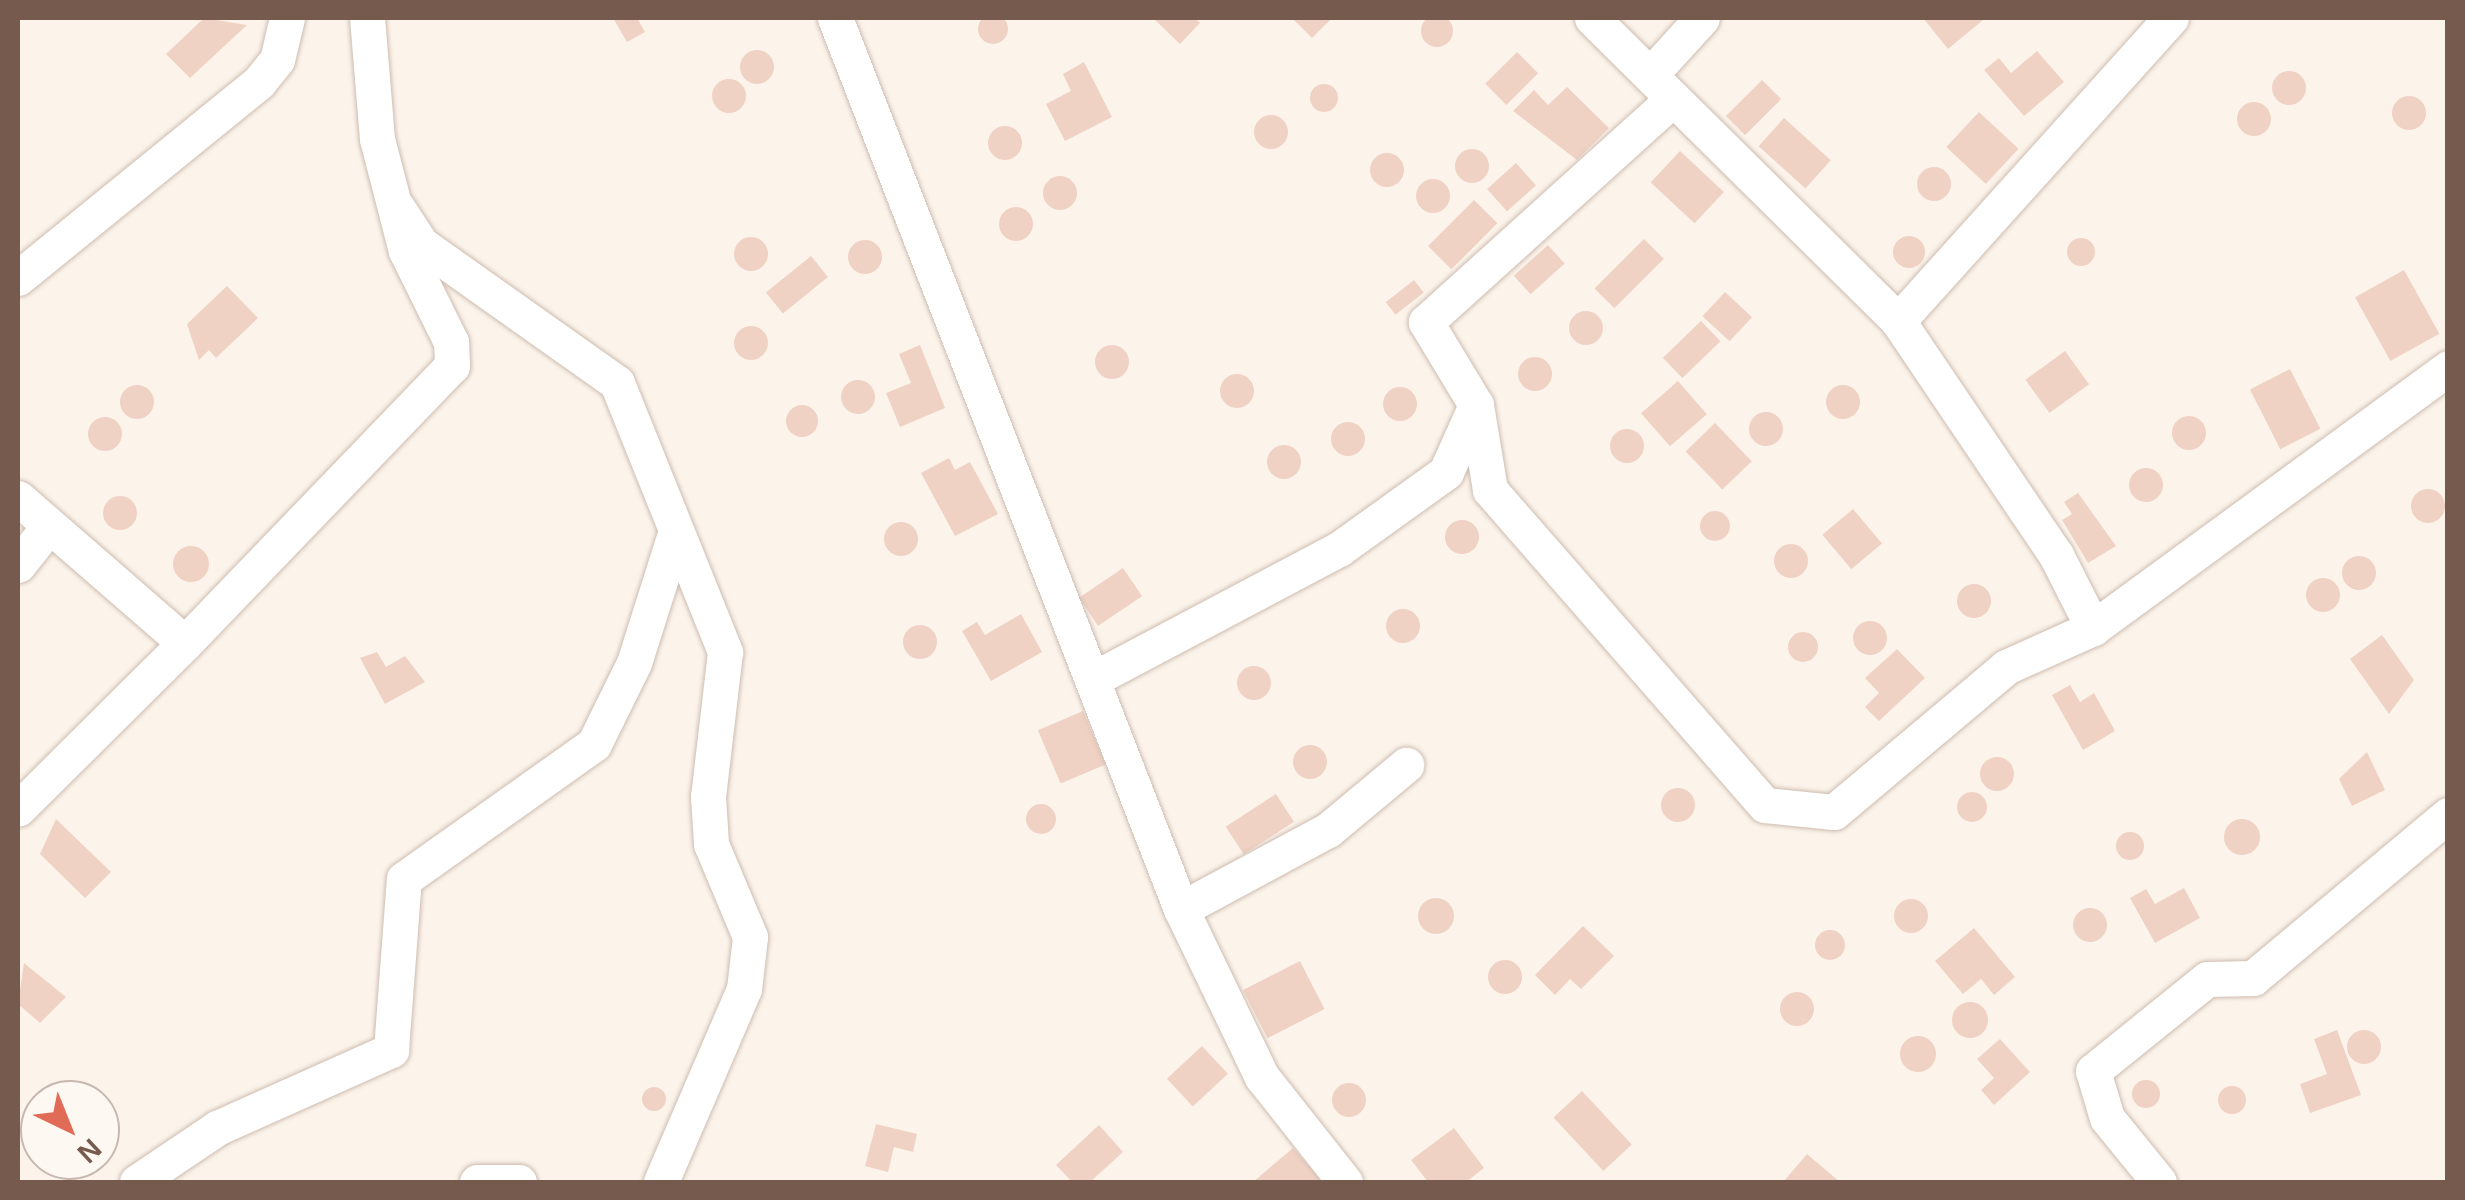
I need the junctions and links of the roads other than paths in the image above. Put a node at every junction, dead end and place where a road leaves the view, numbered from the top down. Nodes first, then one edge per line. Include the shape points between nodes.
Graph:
1 (287, 18) edge
2 (367, 18) edge
3 (835, 18) edge
4 (1592, 18) edge
5 (1702, 18) edge
6 (2171, 18) edge
7 (1662, 87) junction
8 (397, 207) junction
9 (18, 278) edge
10 (1898, 321) junction
11 (2448, 368) edge
12 (1476, 405) junction
13 (18, 498) edge
14 (45, 531) junction
15 (675, 534) junction
16 (18, 565) edge
17 (2094, 628) junction
18 (185, 643) junction
19 (1095, 678) junction
20 (1406, 765) dead end
21 (18, 808) edge
22 (2448, 814) edge
23 (1181, 909) junction
24 (670, 1175) edge
25 (137, 1182) edge
26 (477, 1182) edge
27 (518, 1182) edge
28 (1345, 1182) edge
29 (2159, 1182) edge

1 - 9 street via 277,60 259,82
2 - 8 street via 377,139
3 - 19 street
4 - 7 street
5 - 7 street
6 - 10 street
7 - 10 street
7 - 12 street via 1426,322
8 - 15 street via 421,244 616,383
8 - 18 street via 452,366
10 - 17 street via 2056,554
11 - 17 street
12 - 17 street via 1490,490 1766,804 1834,812 2006,667
12 - 19 street via 1446,472 1338,549
13 - 14 street
14 - 16 street
14 - 18 street
15 - 24 street via 725,652 711,844 750,937 726,1042
15 - 25 street via 634,662 594,744 404,880 391,1050 217,1128
18 - 21 street
19 - 23 street
20 - 23 street via 1328,830
22 - 29 street via 2253,978 2208,979 2093,1071 2107,1118
23 - 28 street via 1262,1077
26 - 27 street

